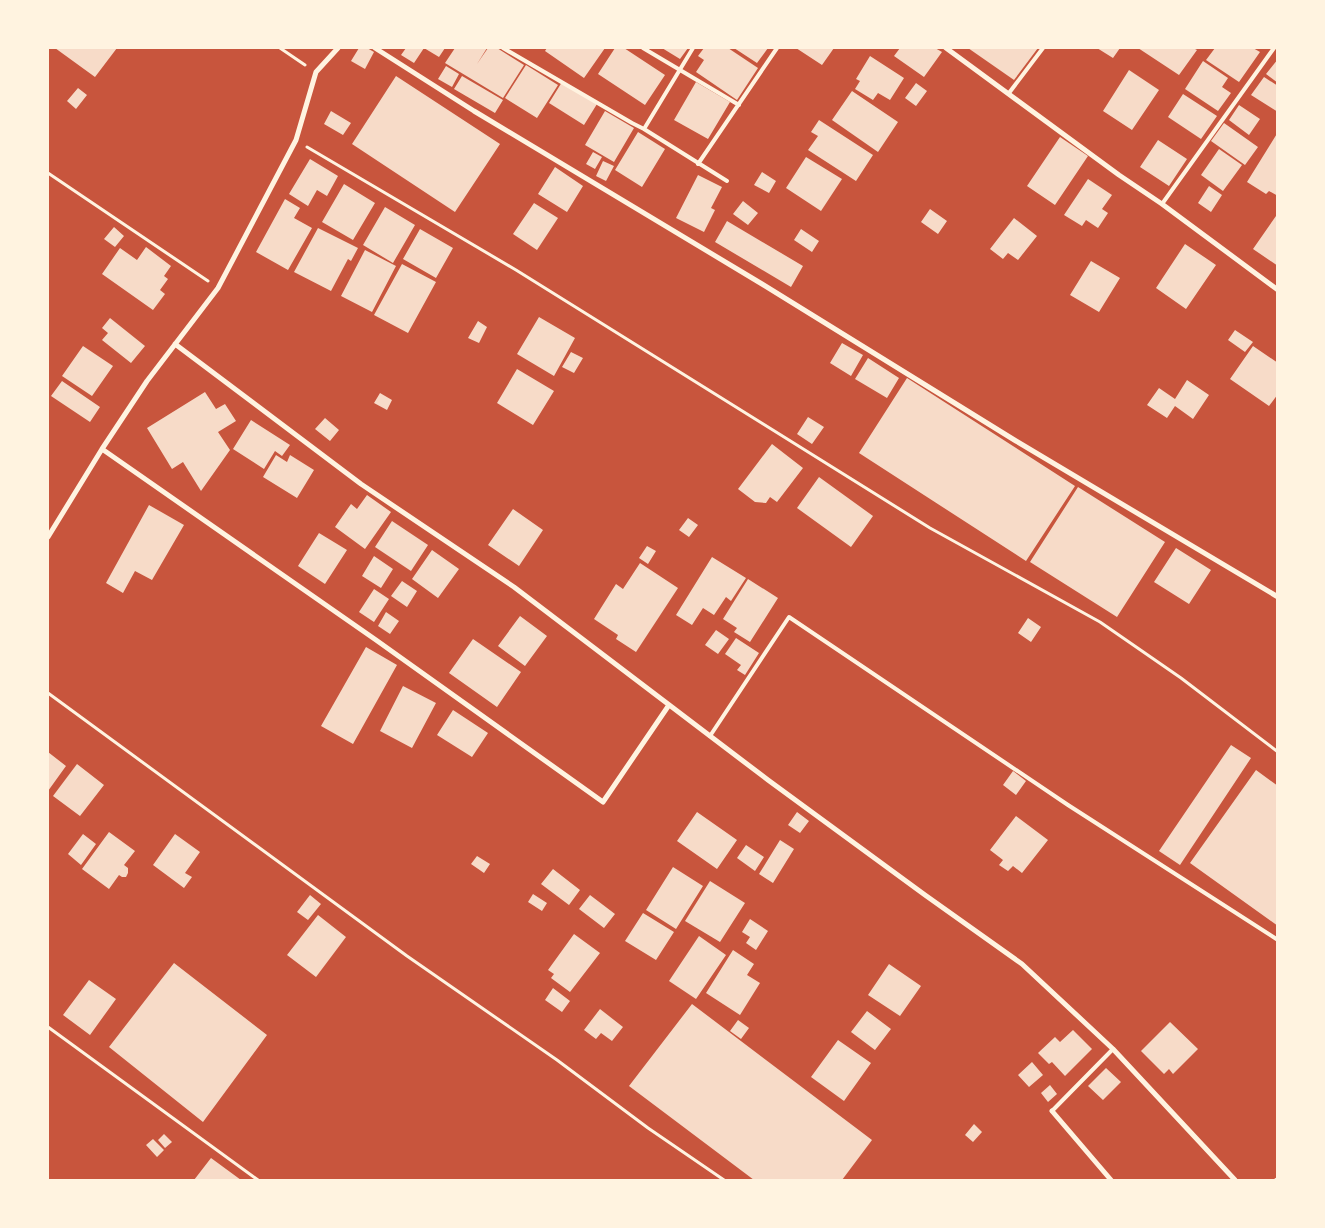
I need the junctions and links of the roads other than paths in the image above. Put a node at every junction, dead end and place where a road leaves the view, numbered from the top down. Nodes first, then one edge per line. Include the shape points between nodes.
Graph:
1 (338, 48) edge
2 (375, 48) edge
3 (503, 48) edge
4 (643, 48) edge
5 (693, 48) edge
6 (777, 48) edge
7 (946, 48) edge
8 (1043, 48) edge
9 (1274, 48) edge
10 (680, 71) junction
11 (1009, 93) junction
12 (740, 104) junction
13 (644, 129) junction
14 (698, 164) junction
15 (726, 181) dead end
16 (1162, 204) junction
17 (1278, 290) edge
18 (176, 344) junction
19 (102, 449) junction
20 (48, 537) edge
21 (1278, 597) edge
22 (669, 705) junction
23 (710, 736) junction
24 (1278, 940) edge
25 (1113, 1049) junction
26 (1052, 1112) joint
27 (1111, 1180) edge
28 (1235, 1180) edge

1 - 18 street via 316,72 296,140 218,288
2 - 21 street via 1016,441
3 - 13 lane
4 - 10 lane
5 - 10 lane
6 - 12 lane
7 - 11 street
8 - 11 lane
9 - 16 lane
10 - 12 lane
10 - 13 lane
11 - 16 street
12 - 14 lane
13 - 14 lane
14 - 15 lane
16 - 17 street
18 - 19 street
18 - 22 street via 361,484 514,587
19 - 20 street
19 - 22 street via 602,802
22 - 23 street
23 - 24 lane via 789,617 1068,805
23 - 25 street via 1022,964
25 - 26 lane
25 - 28 street
26 - 27 street

